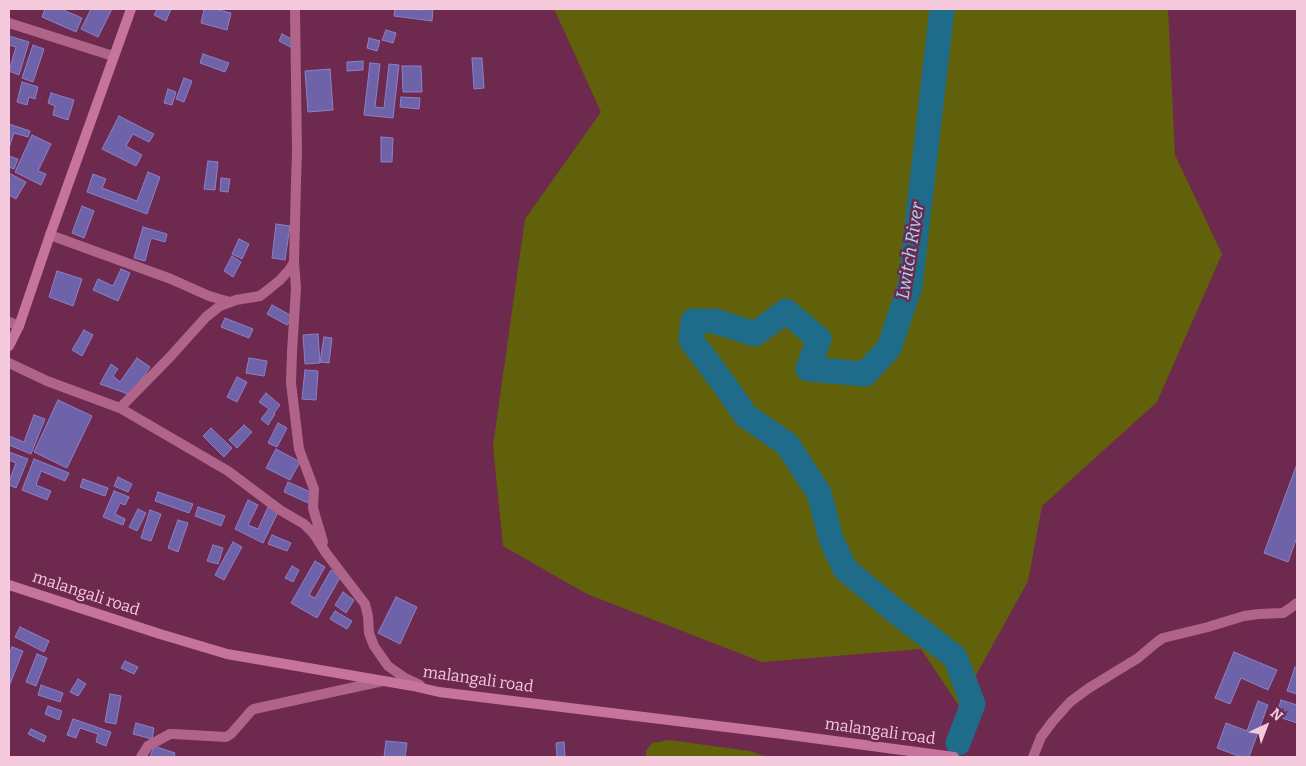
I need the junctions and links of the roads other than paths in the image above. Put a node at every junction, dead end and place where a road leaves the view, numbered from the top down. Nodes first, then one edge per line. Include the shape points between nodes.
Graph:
1 (131, 9) edge
2 (294, 9) edge
3 (9, 23) edge
4 (113, 56) junction
5 (50, 234) junction
6 (294, 262) junction
7 (230, 302) junction
8 (9, 322) edge
9 (19, 326) junction
10 (9, 346) edge
11 (9, 363) edge
12 (120, 408) junction
13 (326, 553) junction
14 (9, 585) edge
15 (1297, 603) edge
16 (384, 681) junction
17 (439, 692) junction
18 (141, 757) edge
19 (954, 757) edge
20 (1033, 757) edge

1 - 4 street
2 - 6 street via 298,152
3 - 4 street
4 - 5 street
5 - 7 street
5 - 9 street
6 - 7 street via 280,280 260,296
6 - 13 street via 294,416 299,449 314,489 313,508
7 - 12 street via 206,317
8 - 9 street
9 - 10 street
11 - 12 street
12 - 13 street via 228,471 304,524
13 - 17 street via 365,604 369,633 388,666 405,678
14 - 16 street, malangali road via 226,654
15 - 20 street via 1283,613 1244,616 1156,642 1138,658 1070,702 1041,737
16 - 17 street, malangali road
16 - 18 street via 254,709 226,737 170,734 148,746
17 - 19 street, malangali road

